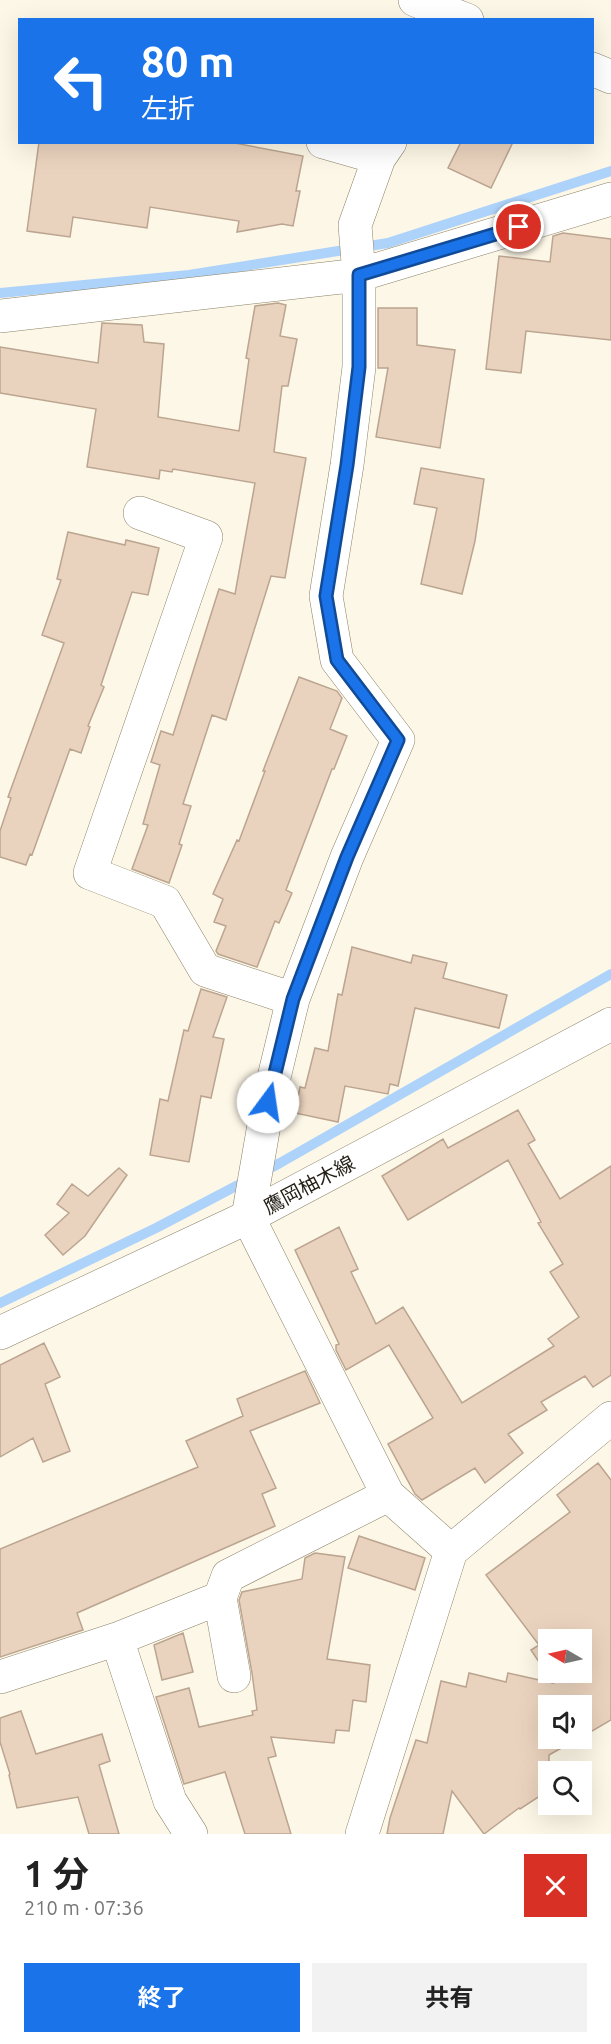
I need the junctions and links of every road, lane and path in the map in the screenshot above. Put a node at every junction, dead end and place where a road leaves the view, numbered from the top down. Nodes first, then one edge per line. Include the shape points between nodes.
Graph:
1 (415, 0) edge
2 (486, 0) edge
3 (462, 18) edge
4 (477, 18) edge
5 (594, 70) edge
6 (611, 77) edge
7 (338, 144) edge
8 (384, 150) edge
9 (611, 199) edge
10 (359, 275) junction
11 (0, 316) edge
12 (140, 513) dead end
13 (293, 999) junction
14 (611, 1024) edge
15 (248, 1217) junction
16 (0, 1333) edge
17 (611, 1418) edge
18 (388, 1495) junction
19 (451, 1551) junction
20 (220, 1598) junction
21 (117, 1639) junction
22 (234, 1676) dead end
23 (0, 1677) edge
24 (191, 1834) edge
25 (362, 1834) edge

1 - 3 street
2 - 4 street
5 - 6 street
7 - 8 street
8 - 10 street via 355,225
9 - 10 street
10 - 11 street
10 - 13 street via 359,367 326,596 337,660 398,740 347,857
12 - 13 street via 206,537 90,873 165,902 205,970
13 - 15 street via 268,1102
14 - 15 street, 鷹岡柚木線
15 - 16 street, 鷹岡柚木線
15 - 18 street
17 - 19 street
18 - 19 street
18 - 20 street via 228,1576
19 - 25 street
20 - 21 street
20 - 22 street
21 - 23 street
21 - 24 street via 170,1801

